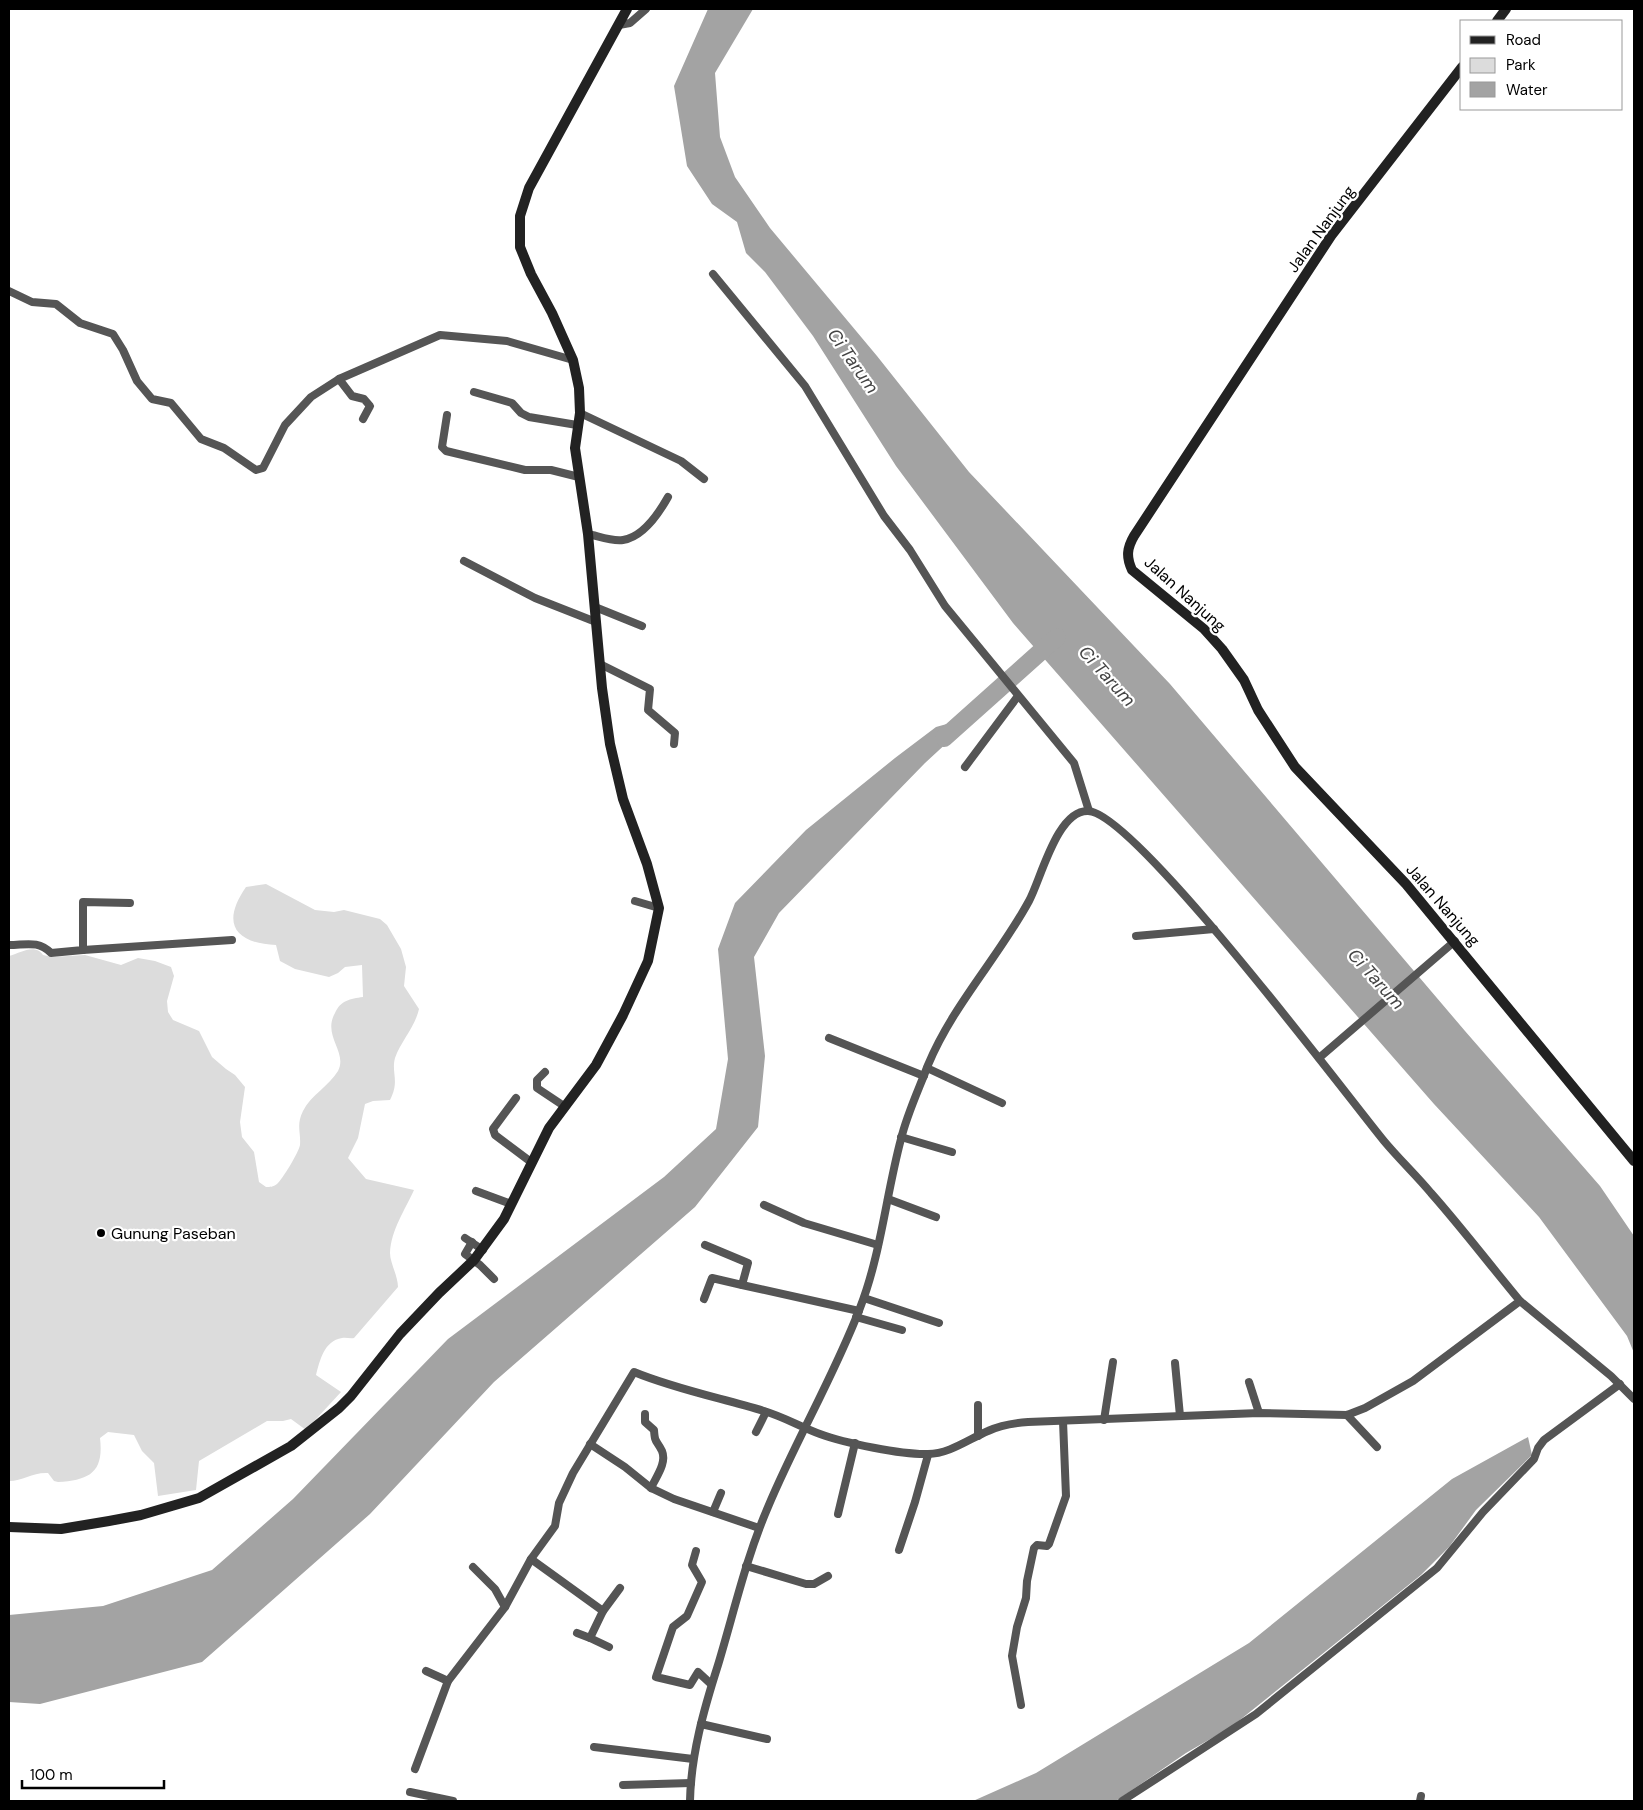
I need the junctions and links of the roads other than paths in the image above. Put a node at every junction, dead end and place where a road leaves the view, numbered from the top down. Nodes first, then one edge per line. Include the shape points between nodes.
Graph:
1 (627, 9) edge
2 (646, 9) edge
3 (1506, 9) edge
4 (1498, 20) edge
5 (619, 25) junction
6 (1460, 70) edge
7 (713, 274) dead end
8 (9, 291) edge
9 (573, 360) junction
10 (339, 379) junction
11 (474, 392) dead end
12 (580, 413) junction
13 (446, 414) dead end
14 (363, 419) dead end
15 (577, 425) junction
16 (579, 477) junction
17 (704, 478) dead end
18 (668, 497) dead end
19 (588, 534) junction
20 (464, 561) dead end
21 (595, 606) junction
22 (596, 622) junction
23 (642, 626) dead end
24 (600, 664) junction
25 (1018, 696) junction
26 (674, 744) dead end
27 (965, 767) dead end
28 (1089, 811) junction
29 (635, 901) dead end
30 (130, 903) dead end
31 (659, 908) junction
32 (1214, 929) junction
33 (1136, 936) dead end
34 (232, 940) dead end
35 (1455, 941) junction
36 (9, 945) edge
37 (83, 950) junction
38 (828, 1038) dead end
39 (1319, 1058) junction
40 (545, 1072) dead end
41 (925, 1072) junction
42 (516, 1098) dead end
43 (1002, 1103) dead end
44 (564, 1106) junction
45 (901, 1138) junction
46 (952, 1152) dead end
47 (1634, 1161) edge
48 (531, 1162) junction
49 (476, 1190) dead end
50 (888, 1199) junction
51 (511, 1204) junction
52 (764, 1205) dead end
53 (936, 1217) dead end
54 (878, 1245) junction
55 (705, 1246) dead end
56 (483, 1250) junction
57 (474, 1260) junction
58 (494, 1279) dead end
59 (742, 1284) junction
60 (864, 1298) junction
61 (704, 1299) dead end
62 (1520, 1301) junction
63 (858, 1314) junction
64 (939, 1323) dead end
65 (902, 1330) dead end
66 (1113, 1362) dead end
67 (1175, 1363) dead end
68 (1249, 1382) dead end
69 (1620, 1384) junction
70 (1634, 1399) edge
71 (978, 1405) dead end
72 (766, 1412) junction
73 (1260, 1413) junction
74 (645, 1414) dead end
75 (1347, 1415) junction
76 (1180, 1416) junction
77 (1104, 1420) junction
78 (1063, 1422) junction
79 (805, 1428) junction
80 (756, 1432) dead end
81 (978, 1436) junction
82 (855, 1443) junction
83 (590, 1444) junction
84 (1377, 1447) dead end
85 (928, 1454) junction
86 (651, 1488) junction
87 (721, 1493) dead end
88 (713, 1512) junction
89 (838, 1514) dead end
90 (9, 1528) edge
91 (760, 1528) junction
92 (899, 1550) dead end
93 (696, 1551) dead end
94 (531, 1559) junction
95 (746, 1566) junction
96 (473, 1567) dead end
97 (828, 1576) dead end
98 (620, 1588) dead end
99 (504, 1607) junction
100 (602, 1611) junction
101 (577, 1633) dead end
102 (590, 1638) junction
103 (609, 1648) dead end
104 (426, 1671) dead end
105 (448, 1680) junction
106 (711, 1684) junction
107 (1021, 1705) dead end
108 (701, 1724) junction
109 (767, 1739) dead end
110 (594, 1746) dead end
111 (694, 1759) junction
112 (415, 1769) dead end
113 (691, 1783) junction
114 (623, 1785) dead end
115 (410, 1792) dead end
116 (453, 1801) edge
117 (690, 1801) edge
118 (1122, 1801) edge

1 - 5 street
2 - 5 street via 630,23
3 - 4 street
5 - 9 street via 529,188 520,216 520,247
6 - 35 street, Jalan Nanjung via 1331,236 1130,542 1128,562 1132,570 1204,629 1234,664 1258,710 1295,767 1382,857
7 - 25 street via 805,386 884,516 945,606
8 - 10 street via 32,302 56,304 80,323 113,334 137,381 152,399 171,404 201,439 224,448 256,470 262,470 292,415 311,397
9 - 10 street via 507,341 445,333
9 - 12 street
10 - 14 street via 352,396 364,399 370,406
11 - 15 street via 512,403 529,417
12 - 15 street
12 - 17 street via 681,461
13 - 16 street via 442,447 446,451 525,470 551,470
15 - 16 street via 575,448
16 - 19 street
18 - 19 street via 652,520 632,537 621,540
19 - 21 street
20 - 22 street via 535,598
21 - 22 street
21 - 23 street
22 - 24 street
24 - 26 street via 650,688 648,710 674,734
24 - 31 street via 610,744
25 - 27 street
25 - 28 street via 1074,762
28 - 32 street via 1098,814 1142,848
28 - 41 street via 1067,820 1058,833 1031,898 998,953 947,1025
29 - 31 street
30 - 37 street via 83,902
31 - 44 street via 648,961 623,1015 596,1065
32 - 33 street
32 - 39 street
34 - 37 street
35 - 39 street
35 - 47 street, Jalan Nanjung
36 - 37 street via 35,944 46,947 51,953
38 - 41 street
39 - 62 street via 1385,1142
40 - 44 street via 537,1080 537,1088
41 - 43 street
41 - 45 street
42 - 48 street via 493,1129 494,1135
44 - 48 street
45 - 46 street
45 - 50 street
48 - 51 street
49 - 51 street
50 - 53 street
50 - 54 street
51 - 56 street
52 - 54 street via 804,1222
54 - 60 street
55 - 59 street via 748,1263
56 - 57 street
56 - 57 street via 469,1240 465,1254
57 - 58 street
57 - 90 street via 400,1334 339,1408 291,1446 241,1475 199,1498 141,1515 61,1528
59 - 61 street via 712,1278
59 - 63 street
60 - 63 street
60 - 64 street
62 - 69 street
62 - 75 street via 1413,1381
63 - 65 street
63 - 79 street
66 - 77 street
67 - 76 street
68 - 73 street
69 - 70 street
69 - 118 street via 1544,1440 1534,1459 1482,1512 1437,1568 1256,1714
71 - 81 street
72 - 79 street
72 - 80 street
72 - 83 street via 634,1372
73 - 75 street
73 - 76 street
74 - 86 street via 645,1422 654,1431 654,1440 664,1457
75 - 84 street
76 - 77 street
77 - 78 street
78 - 81 street via 1004,1425
78 - 107 street via 1066,1496 1049,1544 1034,1548 1012,1656
79 - 82 street
79 - 91 street
81 - 85 street via 950,1449
82 - 85 street
82 - 89 street
83 - 86 street
83 - 94 street via 559,1503 556,1526
85 - 92 street
86 - 88 street
87 - 88 street
88 - 91 street
91 - 95 street
93 - 106 street via 692,1564 702,1582 687,1616 673,1627 656,1677 690,1685 698,1672
94 - 99 street
94 - 100 street
95 - 97 street via 806,1584 814,1584
95 - 106 street
96 - 99 street via 495,1590
98 - 100 street
99 - 105 street
100 - 102 street
101 - 102 street
102 - 103 street
104 - 105 street
105 - 112 street
106 - 108 street
108 - 109 street
108 - 111 street
110 - 111 street
111 - 113 street
113 - 114 street
113 - 117 street
115 - 116 street

